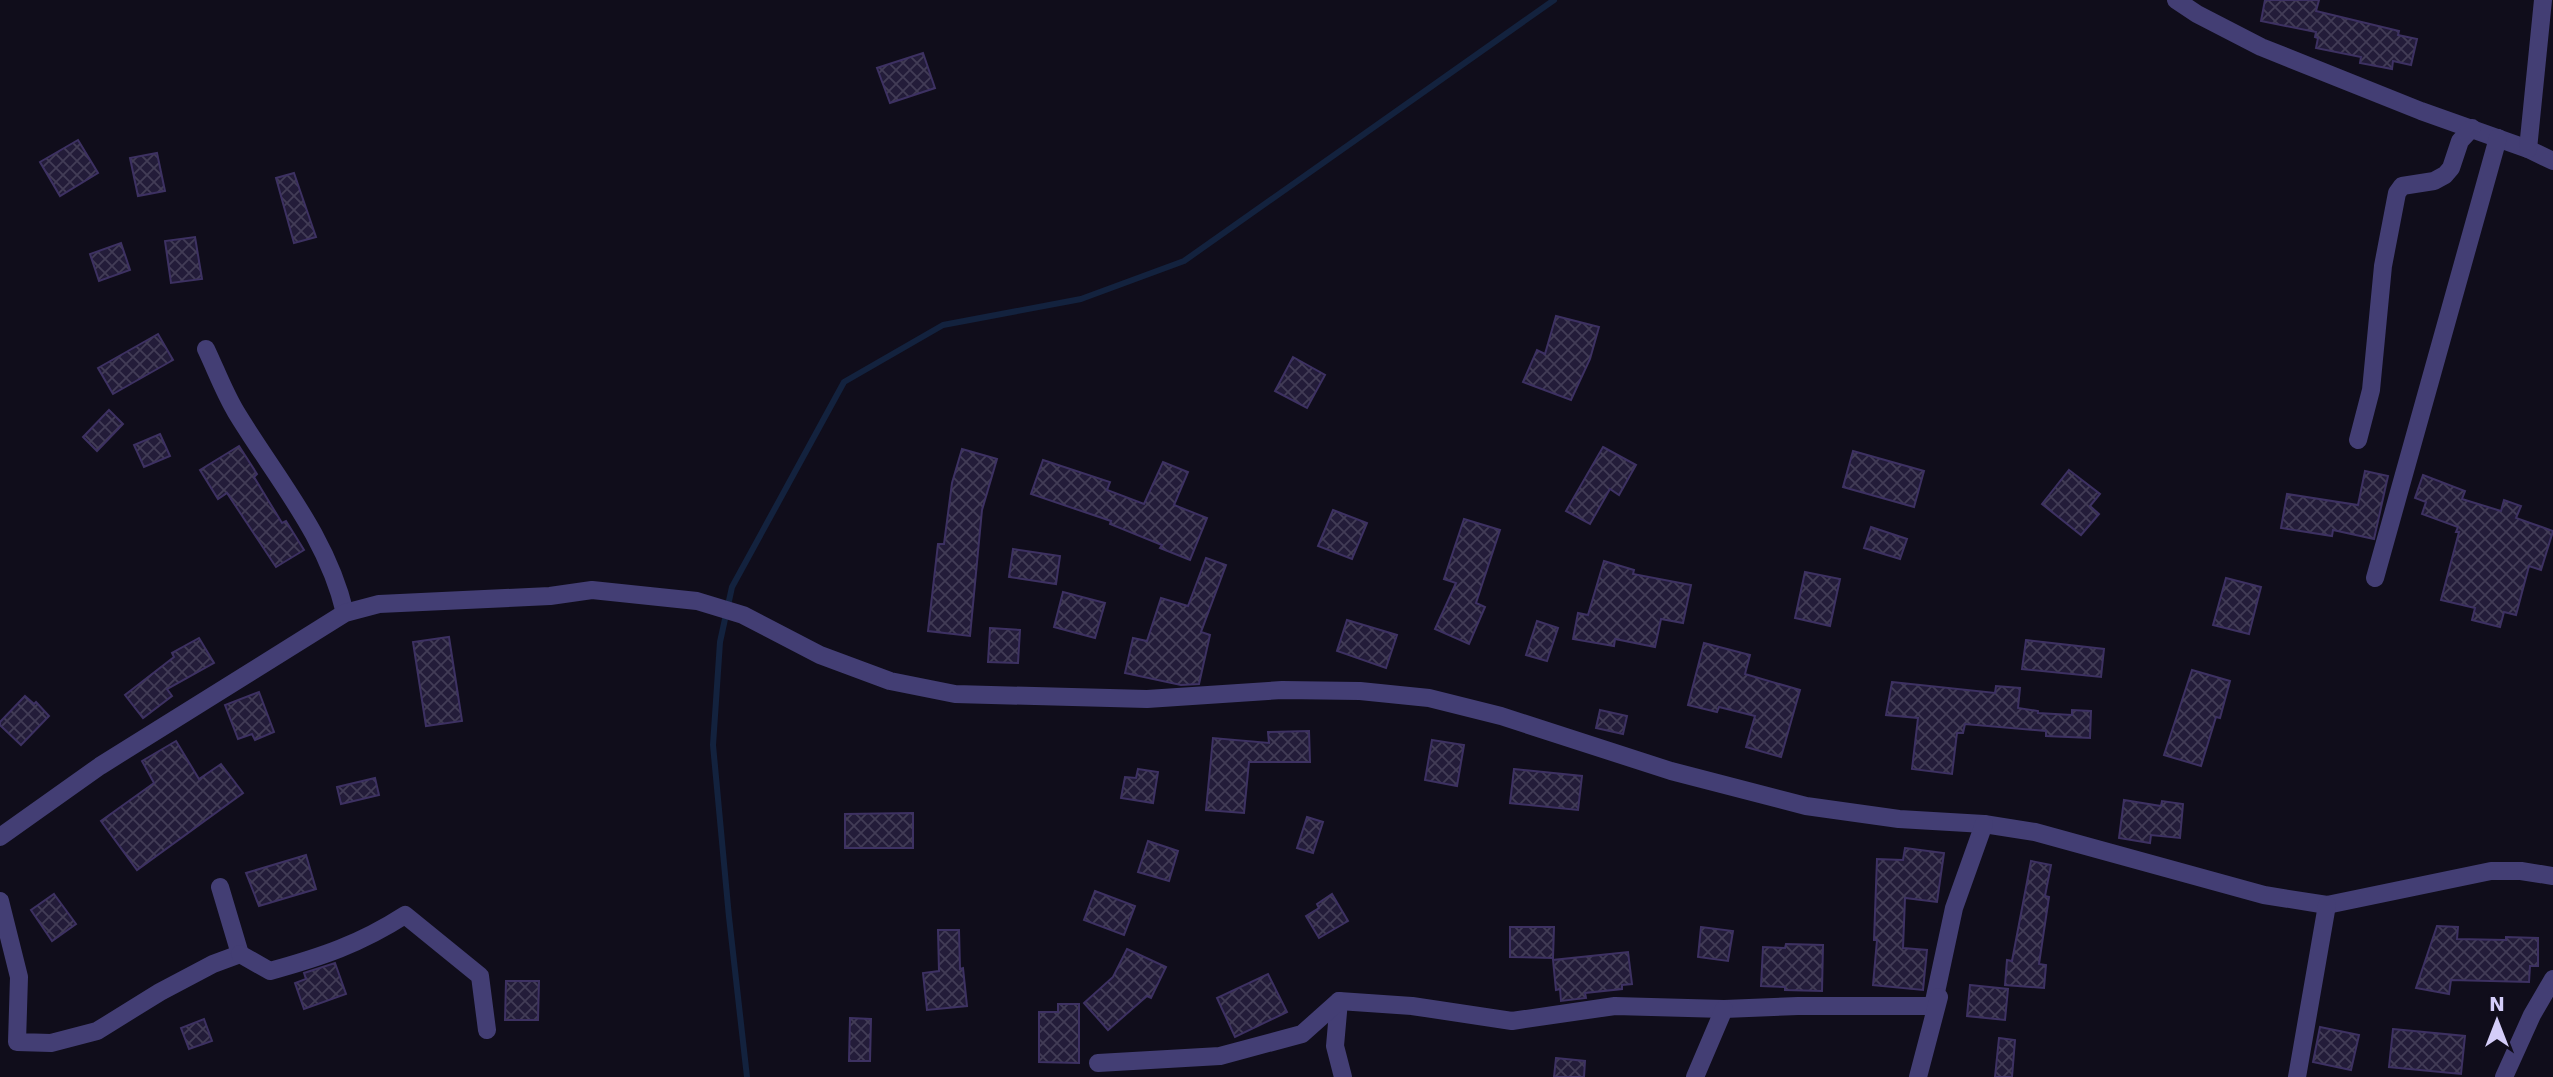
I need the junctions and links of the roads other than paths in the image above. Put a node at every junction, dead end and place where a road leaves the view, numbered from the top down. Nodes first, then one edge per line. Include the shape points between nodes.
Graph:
1 (2176, 0) edge
2 (2543, 0) edge
3 (2472, 128) junction
4 (2498, 138) junction
5 (2528, 149) junction
6 (2553, 161) edge
7 (206, 349) dead end
8 (2358, 440) dead end
9 (2375, 578) dead end
10 (345, 613) junction
11 (1984, 824) junction
12 (0, 837) edge
13 (2553, 876) edge
14 (220, 887) dead end
15 (0, 901) edge
16 (2328, 905) junction
17 (240, 954) junction
18 (2553, 979) edge
19 (1339, 1001) junction
20 (1724, 1009) junction
21 (487, 1030) dead end
22 (1098, 1063) dead end
23 (1343, 1077) edge
24 (1695, 1077) edge
25 (1919, 1077) edge
26 (2297, 1077) edge
27 (2504, 1077) edge

1 - 3 street via 2261,47
2 - 5 street
3 - 4 street
3 - 8 street via 2460,141 2445,175 2402,186 2397,193 2383,266 2371,390
4 - 5 street
4 - 9 street
5 - 6 street
7 - 10 street via 235,410 312,528 338,584
10 - 11 street via 379,604 592,590 697,601 738,613 820,654 890,681 955,694 1147,699 1308,690 1429,698 1501,716 1671,771 1806,806
10 - 12 street via 100,766
11 - 16 street via 2035,832 2264,895
11 - 20 street via 1954,908 1933,1006
11 - 25 street
13 - 16 street via 2491,871
14 - 17 street
15 - 17 street via 19,977 17,1042 51,1043 97,1031 160,992
16 - 26 street
17 - 21 street via 270,971 373,936 405,915 480,976
18 - 27 street
19 - 20 street via 1512,1021 1615,1006
19 - 22 street via 1302,1034 1220,1056
19 - 23 street via 1335,1046
20 - 24 street

